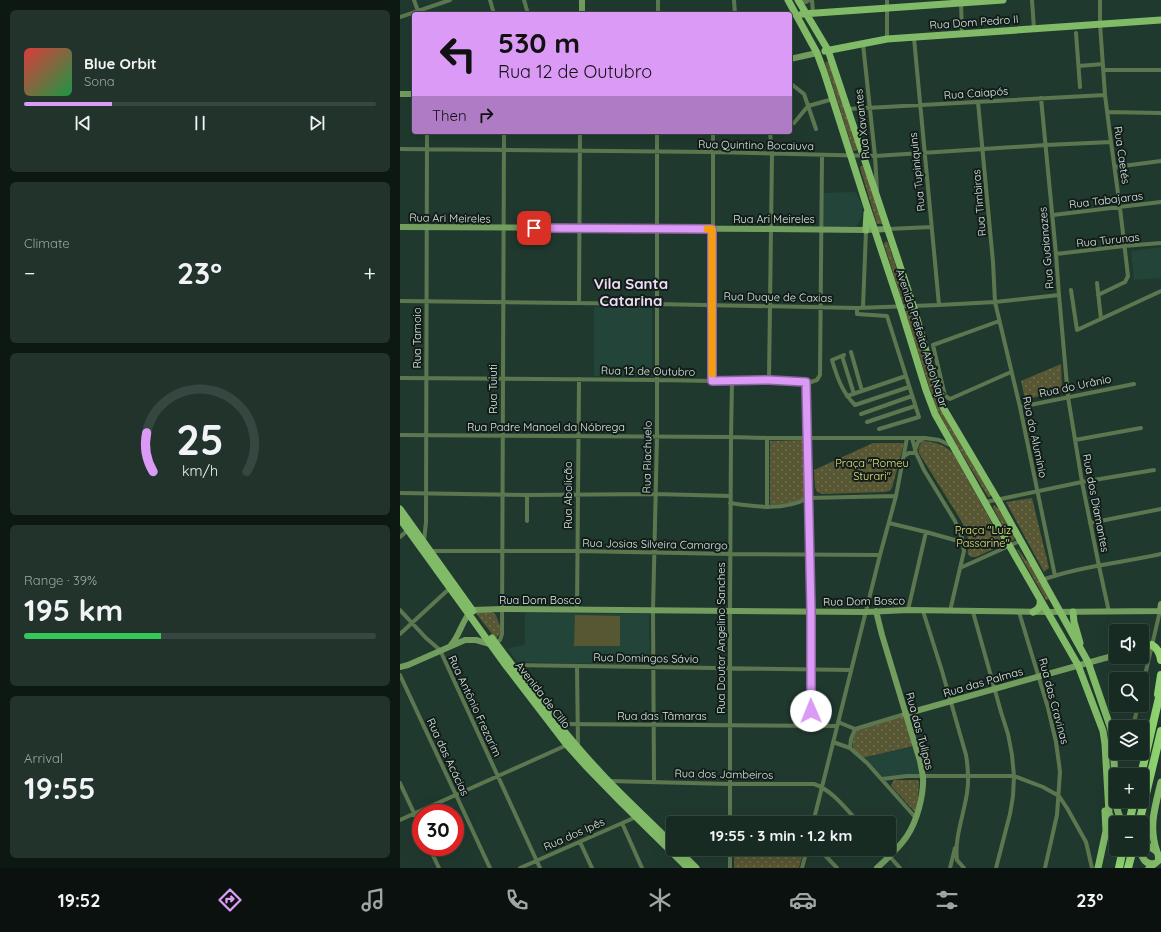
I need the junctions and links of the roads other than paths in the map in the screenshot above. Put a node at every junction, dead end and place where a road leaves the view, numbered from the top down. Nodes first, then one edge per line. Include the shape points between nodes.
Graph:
1 (414, 0) edge
2 (450, 0) edge
3 (490, 0) edge
4 (524, 0) edge
5 (582, 0) edge
6 (658, 0) edge
7 (734, 0) edge
8 (788, 0) edge
9 (798, 0) edge
10 (809, 0) edge
11 (812, 0) edge
12 (1003, 0) edge
13 (1032, 0) edge
14 (1100, 0) edge
15 (961, 1) edge
16 (887, 4) edge
17 (418, 12) edge
18 (493, 12) edge
19 (527, 12) edge
20 (582, 12) edge
21 (658, 12) edge
22 (734, 12) edge
23 (809, 13) junction
24 (412, 14) edge
25 (793, 14) edge
26 (400, 17) edge
27 (1161, 20) edge
28 (1100, 24) junction
29 (1034, 29) junction
30 (1076, 33) dead end
31 (962, 34) junction
32 (914, 38) junction
33 (887, 40) junction
34 (863, 44) junction
35 (828, 50) junction
36 (817, 53) junction
37 (792, 59) edge
38 (1103, 64) junction
39 (1078, 66) junction
40 (1103, 70) junction
41 (1161, 70) edge
42 (792, 85) edge
43 (1080, 87) dead end
44 (400, 94) edge
45 (412, 94) edge
46 (1105, 95) junction
47 (1041, 98) junction
48 (830, 100) junction
49 (978, 102) junction
50 (808, 106) junction
51 (920, 106) junction
52 (869, 108) junction
53 (848, 109) junction
54 (1107, 112) junction
55 (1161, 113) edge
56 (794, 123) dead end
57 (816, 129) dead end
58 (427, 134) edge
59 (504, 134) edge
60 (580, 134) edge
61 (657, 134) edge
62 (712, 134) edge
63 (770, 134) edge
64 (1110, 142) junction
65 (1046, 145) junction
66 (400, 149) edge
67 (426, 149) junction
68 (983, 150) junction
69 (503, 151) junction
70 (580, 151) junction
71 (657, 152) junction
72 (712, 152) junction
73 (924, 153) junction
74 (772, 154) junction
75 (822, 156) junction
76 (852, 156) junction
77 (863, 156) junction
78 (875, 156) junction
79 (1161, 161) edge
80 (1115, 167) junction
81 (878, 202) junction
82 (1161, 202) edge
83 (867, 207) junction
84 (1120, 208) junction
85 (1052, 215) junction
86 (400, 227) edge
87 (427, 227) junction
88 (932, 227) junction
89 (503, 228) junction
90 (657, 228) junction
91 (888, 228) junction
92 (580, 229) junction
93 (712, 229) junction
94 (874, 229) junction
95 (771, 230) junction
96 (821, 230) junction
97 (866, 230) junction
98 (891, 238) junction
99 (879, 242) junction
100 (1161, 243) edge
101 (1124, 246) junction
102 (1056, 254) junction
103 (1097, 283) dead end
104 (1071, 290) dead end
105 (1161, 291) edge
106 (1059, 295) junction
107 (1098, 295) junction
108 (400, 301) edge
109 (426, 301) junction
110 (503, 302) junction
111 (995, 302) junction
112 (579, 303) junction
113 (656, 304) junction
114 (712, 305) junction
115 (770, 305) junction
116 (939, 305) junction
117 (820, 306) junction
118 (900, 306) junction
119 (912, 306) junction
120 (863, 307) junction
121 (857, 308) junction
122 (1101, 319) junction
123 (999, 321) junction
124 (851, 352) dead end
125 (1011, 372) junction
126 (906, 376) junction
127 (400, 378) edge
128 (426, 379) junction
129 (502, 379) junction
130 (579, 379) junction
131 (657, 380) junction
132 (769, 380) junction
133 (712, 381) junction
134 (732, 381) junction
135 (806, 382) junction
136 (1134, 384) dead end
137 (909, 387) junction
138 (862, 391) junction
139 (854, 394) junction
140 (847, 396) junction
141 (912, 396) junction
142 (1068, 397) junction
143 (915, 406) junction
144 (1020, 407) junction
145 (861, 414) dead end
146 (867, 422) dead end
147 (1141, 428) dead end
148 (879, 429) dead end
149 (400, 435) edge
150 (426, 435) junction
151 (502, 436) junction
152 (578, 437) junction
153 (656, 437) junction
154 (731, 437) junction
155 (767, 438) junction
156 (807, 438) junction
157 (907, 438) junction
158 (912, 438) junction
159 (925, 438) junction
160 (1075, 440) junction
161 (953, 446) junction
162 (916, 452) junction
163 (904, 456) junction
164 (1154, 470) dead end
165 (1082, 482) junction
166 (1037, 491) junction
167 (400, 493) edge
168 (426, 493) junction
169 (502, 494) junction
170 (579, 494) junction
171 (655, 494) junction
172 (528, 495) junction
173 (731, 496) junction
174 (896, 496) junction
175 (808, 498) junction
176 (997, 499) junction
177 (986, 502) junction
178 (730, 503) junction
179 (767, 507) junction
180 (400, 509) edge
181 (1161, 509) edge
182 (400, 519) edge
183 (527, 521) dead end
184 (426, 522) junction
185 (889, 523) junction
186 (1090, 523) junction
187 (411, 529) junction
188 (926, 532) junction
189 (400, 537) edge
190 (1020, 541) junction
191 (962, 542) junction
192 (1009, 545) junction
193 (425, 549) junction
194 (502, 550) junction
195 (578, 551) junction
196 (654, 552) junction
197 (730, 554) junction
198 (1161, 554) edge
199 (810, 555) junction
200 (880, 555) junction
201 (1098, 566) junction
202 (960, 568) junction
203 (1055, 576) junction
204 (1042, 580) junction
205 (450, 588) junction
206 (1040, 599) junction
207 (1160, 608) edge
208 (502, 609) junction
209 (400, 610) edge
210 (577, 610) junction
211 (653, 610) junction
212 (730, 610) junction
213 (908, 610) junction
214 (811, 611) junction
215 (876, 611) junction
216 (923, 611) junction
217 (950, 611) junction
218 (470, 612) junction
219 (866, 612) junction
220 (973, 612) junction
221 (1019, 612) junction
222 (1033, 612) junction
223 (1048, 612) junction
224 (1060, 612) junction
225 (1073, 612) junction
226 (1109, 612) junction
227 (412, 623) junction
228 (463, 623) junction
229 (400, 634) edge
230 (476, 640) junction
231 (493, 644) junction
232 (451, 645) junction
233 (1152, 646) junction
234 (1149, 647) edge
235 (440, 650) junction
236 (1109, 656) edge
237 (1087, 660) junction
238 (1161, 660) edge
239 (512, 665) junction
240 (1078, 665) junction
241 (577, 666) junction
242 (730, 667) junction
243 (653, 668) junction
244 (810, 669) junction
245 (851, 670) junction
246 (400, 671) edge
247 (1146, 672) edge
248 (1161, 674) edge
249 (1038, 676) junction
250 (995, 689) junction
251 (1161, 689) edge
252 (952, 701) junction
253 (905, 714) junction
254 (1109, 723) edge
255 (558, 724) junction
256 (577, 724) junction
257 (838, 724) junction
258 (1152, 724) junction
259 (654, 725) junction
260 (730, 725) junction
261 (811, 725) junction
262 (855, 729) junction
263 (1161, 731) edge
264 (833, 742) junction
265 (567, 745) junction
266 (850, 748) junction
267 (578, 749) junction
268 (1114, 760) edge
269 (1107, 764) junction
270 (1142, 768) edge
271 (968, 776) junction
272 (1014, 776) junction
273 (498, 777) junction
274 (923, 777) junction
275 (882, 778) junction
276 (608, 781) junction
277 (625, 781) junction
278 (654, 782) junction
279 (1161, 782) edge
280 (400, 783) edge
281 (730, 784) junction
282 (822, 788) junction
283 (620, 793) junction
284 (456, 795) junction
285 (1059, 796) junction
286 (436, 804) edge
287 (412, 810) edge
288 (1109, 810) junction
289 (412, 815) edge
290 (1119, 815) joint
291 (730, 816) edge
292 (815, 816) edge
293 (853, 816) edge
294 (1110, 816) edge
295 (1141, 816) edge
296 (636, 817) junction
297 (1106, 817) junction
298 (916, 818) junction
299 (400, 820) edge
300 (622, 823) junction
301 (666, 836) edge
302 (580, 842) junction
303 (958, 842) junction
304 (1149, 846) edge
305 (896, 849) edge
306 (1159, 852) edge
307 (434, 856) edge
308 (685, 856) edge
309 (730, 856) edge
310 (805, 856) edge
311 (826, 856) edge
312 (890, 856) joint
313 (1122, 856) edge
314 (1131, 856) edge
315 (1142, 856) edge
316 (537, 860) junction
317 (957, 860) junction
318 (1155, 864) edge
319 (951, 866) edge
320 (439, 868) edge
321 (490, 868) edge
322 (520, 868) edge
323 (540, 868) edge
324 (592, 868) edge
325 (642, 868) edge
326 (688, 868) edge
327 (696, 868) edge
328 (730, 868) edge
329 (802, 868) edge
330 (837, 868) edge
331 (878, 868) edge
332 (900, 868) edge
333 (953, 868) edge
334 (964, 868) edge
335 (996, 868) edge
336 (1045, 868) edge
337 (1092, 868) edge
338 (1098, 868) edge
339 (1119, 868) edge
340 (1128, 868) edge

1 - 17 street
2 - 17 street
3 - 18 street
4 - 19 street
5 - 20 main road
6 - 21 street
7 - 22 street
8 - 25 main road, Avenida Prefeito Abdo Najar
9 - 10 street
9 - 23 main road, Avenida Prefeito Abdo Najar
11 - 23 street
12 - 15 main road
13 - 29 street
14 - 28 street, Rua Caetés
15 - 16 main road
15 - 31 street
16 - 23 main road
16 - 33 street
23 - 25 main road
23 - 35 main road, Avenida Prefeito Abdo Najar
24 - 26 street
25 - 36 main road, Avenida Prefeito Abdo Najar
27 - 28 main road, Rua Dom Pedro II
28 - 29 main road, Rua Dom Pedro II
28 - 38 street, Rua Caetés
29 - 31 main road, Rua Dom Pedro II
30 - 39 street
31 - 32 main road, Rua Dom Pedro II
32 - 33 main road, Rua Dom Pedro II
32 - 51 street, Rua Tupiniquins
33 - 34 main road, Rua Dom Pedro II
34 - 35 main road, Rua Dom Pedro II
34 - 52 street, Rua Xavantes
35 - 36 main road, Rua Dom Pedro II
35 - 53 main road, Avenida Prefeito Abdo Najar
36 - 37 main road, Rua Dom Pedro II
36 - 48 main road, Avenida Prefeito Abdo Najar
38 - 39 street
38 - 40 street, Rua Caetés
39 - 43 street
40 - 41 street
40 - 46 street, Rua Caetés
42 - 50 street via 804,94
44 - 45 main road
46 - 47 street, Rua Caiapós
46 - 54 street, Rua Caetés
47 - 49 street, Rua Caiapós
47 - 65 street, Rua Guaianazes
48 - 50 street
48 - 76 main road, Avenida Prefeito Abdo Najar
49 - 51 street, Rua Caiapós
49 - 68 street, Rua Timbiras
50 - 56 street
50 - 57 street
51 - 52 street, Rua Caiapós
51 - 73 street, Rua Tupiniquins
52 - 53 street, Rua Caiapós
52 - 78 street, Rua Xavantes
53 - 77 main road, Avenida Prefeito Abdo Najar
54 - 55 street
54 - 64 street, Rua Caetés
58 - 67 street, Rua Tamoio
59 - 69 street, Rua Tuiuti
60 - 70 street
61 - 71 street, Rua Riachuelo
62 - 72 street
63 - 74 street
64 - 65 street, Rua Quintino Bocaiuva
64 - 80 street, Rua Caetés
65 - 68 street, Rua Quintino Bocaiuva
65 - 85 street, Rua Guaianazes
66 - 67 street, Rua Quintino Bocaiuva
67 - 69 street, Rua Quintino Bocaiuva
67 - 87 street, Rua Tamoio
68 - 73 street, Rua Quintino Bocaiuva
68 - 111 street, Rua Timbiras
69 - 70 street, Rua Quintino Bocaiuva
69 - 89 street, Rua Tuiuti
70 - 71 street, Rua Quintino Bocaiuva
70 - 92 street
71 - 72 street, Rua Quintino Bocaiuva
71 - 90 street, Rua Riachuelo
72 - 74 street, Rua Quintino Bocaiuva
72 - 93 street
73 - 78 street, Rua Quintino Bocaiuva
73 - 88 street, Rua Tupiniquins
74 - 75 street, Rua Quintino Bocaiuva
74 - 95 street
75 - 76 street, Rua Quintino Bocaiuva
75 - 96 street
76 - 77 street, Rua Quintino Bocaiuva
76 - 83 main road, Avenida Prefeito Abdo Najar
77 - 78 street, Rua Quintino Bocaiuva
77 - 81 main road, Avenida Prefeito Abdo Najar
78 - 81 street, Rua Xavantes
79 - 80 street
80 - 84 street, Rua Caetés
81 - 91 main road, Avenida Prefeito Abdo Najar
82 - 84 street, Rua Tabajaras
83 - 94 main road, Avenida Prefeito Abdo Najar
83 - 97 main road
84 - 85 street, Rua Tabajaras
84 - 101 street, Rua Caetés
85 - 102 street, Rua Guaianazes
86 - 87 main road, Rua Ari Meireles
87 - 89 main road, Rua Ari Meireles
87 - 109 street, Rua Tamoio
88 - 91 street, Rua Ari Meireles
88 - 116 street, Rua Tupiniquins
89 - 92 main road, Rua Ari Meireles
89 - 110 street, Rua Tuiuti
90 - 92 main road, Rua Ari Meireles
90 - 93 main road, Rua Ari Meireles
90 - 113 street, Rua Riachuelo
91 - 94 main road, Rua Ari Meireles
91 - 98 main road, Avenida Prefeito Abdo Najar
92 - 112 street
93 - 95 main road, Rua Ari Meireles
93 - 114 street
94 - 97 main road, Rua Ari Meireles
94 - 99 main road, Avenida Prefeito Abdo Najar
95 - 96 main road, Rua Ari Meireles
95 - 115 street
96 - 97 main road, Rua Ari Meireles
96 - 117 street
97 - 120 street
98 - 99 main road via 885,236
98 - 119 main road, Avenida Prefeito Abdo Najar
99 - 118 main road, Avenida Prefeito Abdo Najar
100 - 101 street, Rua Turunas
101 - 102 street, Rua Turunas
101 - 107 street, Rua Caetés via 1128,276 1125,282
102 - 106 street, Rua Guaianazes
103 - 107 street
104 - 122 street via 1077,330
105 - 122 street
106 - 111 street, Rua Duque de Caxias
106 - 142 street, Rua Guaianazes
107 - 122 street
108 - 109 street, Rua Duque de Caxias
109 - 110 street, Rua Duque de Caxias
109 - 128 street, Rua Tamoio
110 - 112 street, Rua Duque de Caxias
110 - 129 street, Rua Tuiuti
111 - 116 street, Rua Duque de Caxias
111 - 123 street, Rua do Alumínio
112 - 113 street, Rua Duque de Caxias
113 - 114 street, Rua Duque de Caxias
113 - 131 street, Rua Riachuelo
114 - 115 street, Rua Duque de Caxias
114 - 133 street
115 - 117 street, Rua Duque de Caxias
115 - 132 street
116 - 119 street, Rua Duque de Caxias
117 - 121 street, Rua Duque de Caxias
117 - 135 street, Rua 12 de Outubro via 820,375 817,380
118 - 119 street, Rua Duque de Caxias
118 - 120 street, Rua Duque de Caxias
118 - 161 main road, Avenida Prefeito Abdo Najar via 931,404
119 - 176 main road, Avenida Prefeito Abdo Najar via 944,409
120 - 121 street, Rua Duque de Caxias
121 - 126 street via 858,314 887,316
123 - 125 street, Rua do Alumínio
123 - 125 street via 933,345 945,396 950,399
124 - 138 street
125 - 144 street, Rua do Alumínio
126 - 137 street
126 - 138 street
127 - 128 street, Rua 12 de Outubro
128 - 129 street, Rua 12 de Outubro
128 - 150 street, Rua Tamoio
129 - 130 street, Rua 12 de Outubro
129 - 151 street, Rua Tuiuti
130 - 131 street, Rua 12 de Outubro
130 - 152 street, Rua Abolição
131 - 133 street, Rua 12 de Outubro
131 - 153 street, Rua Riachuelo
132 - 134 street, Rua 12 de Outubro
132 - 135 street, Rua 12 de Outubro
133 - 134 street, Rua 12 de Outubro
134 - 154 street, Rua Doutor Angelino Sanches
135 - 156 street
136 - 142 street, Rua do Urânio
137 - 140 street via 855,405
137 - 141 street
138 - 139 street
139 - 140 street
139 - 140 street via 843,356 832,360
141 - 143 street
141 - 145 street
142 - 144 street, Rua do Urânio
142 - 160 street, Rua dos Diamantes
143 - 146 street
143 - 148 street via 919,417
144 - 166 street, Rua do Alumínio
147 - 160 street
149 - 150 street, Rua Padre Manoel da Nóbrega
150 - 151 street, Rua Padre Manoel da Nóbrega
150 - 168 street, Rua Tamoio
151 - 152 street, Rua Padre Manoel da Nóbrega
151 - 169 street, Rua Tuiuti
152 - 153 street, Rua Padre Manoel da Nóbrega
152 - 170 street, Rua Abolição
153 - 154 street, Rua Padre Manoel da Nóbrega
153 - 171 street, Rua Riachuelo
154 - 155 street, Rua Padre Manoel da Nóbrega
154 - 173 street, Rua Doutor Angelino Sanches
155 - 156 street, Rua Padre Manoel da Nóbrega
155 - 179 street
156 - 157 street, Rua Padre Manoel da Nóbrega
156 - 175 street
157 - 158 street, Rua Padre Manoel da Nóbrega
157 - 163 street
158 - 159 street, Rua Padre Manoel da Nóbrega
158 - 162 street
159 - 161 street, Rua Padre Manoel da Nóbrega via 940,440
159 - 162 street via 918,442
160 - 165 street, Rua dos Diamantes
161 - 177 main road, Avenida Prefeito Abdo Najar
162 - 163 street
162 - 191 street via 924,470 956,521
163 - 174 street
164 - 165 street
165 - 166 street
165 - 186 street, Rua dos Diamantes
166 - 176 street
166 - 203 street, Rua do Alumínio
167 - 168 street
168 - 169 street
168 - 184 street, Rua Tamoio
169 - 172 street
169 - 194 street, Rua Tuiuti
170 - 171 street
170 - 172 street
170 - 195 street, Rua Abolição
171 - 173 street
171 - 196 street, Rua Riachuelo
172 - 183 street
173 - 178 street, Rua Doutor Angelino Sanches
174 - 175 street
174 - 185 street
175 - 179 street via 788,506
175 - 199 street
176 - 177 street
176 - 190 main road, Avenida Prefeito Abdo Najar
177 - 192 main road, Avenida Prefeito Abdo Najar
178 - 179 street
178 - 197 street, Rua Doutor Angelino Sanches
180 - 187 main road, Avenida de Cillo
181 - 186 street
182 - 187 main road, Avenida de Cillo
184 - 187 street via 420,531
184 - 193 street, Rua Tamoio
185 - 188 street
185 - 200 street
186 - 201 street, Rua dos Diamantes
187 - 189 street
187 - 193 main road, Avenida de Cillo
188 - 191 street
188 - 213 street
190 - 192 street
190 - 204 main road, Avenida Prefeito Abdo Najar
191 - 202 street via 964,551
192 - 202 street
192 - 206 main road, Avenida Prefeito Abdo Najar
193 - 194 street, Rua Josias Silveira Camargo
193 - 205 main road, Avenida de Cillo
193 - 218 main road, Avenida de Cillo
194 - 195 street, Rua Josias Silveira Camargo
194 - 208 street, Rua Tuiuti
195 - 196 street, Rua Josias Silveira Camargo
195 - 210 street, Rua Abolição
196 - 197 street, Rua Josias Silveira Camargo
196 - 211 street, Rua Riachuelo
197 - 199 street, Rua Josias Silveira Camargo
197 - 212 street, Rua Doutor Angelino Sanches
198 - 201 street
199 - 200 street, Rua Josias Silveira Camargo
199 - 214 street
200 - 219 street
201 - 203 street
201 - 226 street, Rua dos Diamantes
202 - 217 street
203 - 204 street
204 - 224 main road, Avenida Prefeito Abdo Najar
205 - 218 main road, Avenida de Cillo
205 - 227 street
206 - 222 main road via 1040,607
206 - 223 main road, Avenida Prefeito Abdo Najar
207 - 226 main road, Rua Dom Bosco
207 - 233 street
208 - 210 main road, Rua Dom Bosco
208 - 218 main road, Rua Dom Bosco
208 - 231 street, Rua Tuiuti via 502,634 500,640
209 - 227 street, Rua Antônio Frezarim
210 - 211 main road, Rua Dom Bosco
211 - 212 main road, Rua Dom Bosco
211 - 243 street, Rua Riachuelo
212 - 214 main road, Rua Dom Bosco
212 - 242 street, Rua Doutor Angelino Sanches
213 - 215 main road, Rua Dom Bosco
213 - 216 main road, Rua Dom Bosco
214 - 219 main road, Rua Dom Bosco
214 - 244 street
215 - 219 main road, Rua Dom Bosco
215 - 253 main road, Rua das Tulipas
216 - 217 main road, Rua Dom Bosco
216 - 252 street
217 - 220 main road, Rua Dom Bosco
218 - 228 main road
218 - 231 main road, Avenida de Cillo
219 - 245 street
220 - 221 main road, Rua Dom Bosco
220 - 250 street
221 - 222 main road, Rua Dom Bosco
221 - 249 street, Rua das Cravinas
222 - 223 main road, Rua Dom Bosco
223 - 224 main road, Rua Dom Bosco
223 - 240 main road, Avenida Prefeito Abdo Najar
224 - 225 main road, Rua Dom Bosco
224 - 237 main road, Avenida Prefeito Abdo Najar
225 - 226 main road, Rua Dom Bosco
225 - 237 main road via 1075,627
227 - 229 street
227 - 235 street, Rua Antônio Frezarim
228 - 230 main road via 464,633
228 - 232 main road
230 - 231 main road
230 - 232 main road via 465,640
231 - 239 main road, Avenida de Cillo
231 - 265 main road, Avenida de Cillo
232 - 235 main road
233 - 234 main road
233 - 238 highway via 1159,652
233 - 247 street
235 - 246 main road
235 - 273 street, Rua Antônio Frezarim
236 - 237 main road, Rua das Palmas
237 - 240 main road, Rua das Palmas
237 - 254 main road, Avenida Prefeito Abdo Najar
239 - 241 street, Rua Domingos Sávio
239 - 255 main road, Avenida de Cillo
240 - 249 main road, Rua das Palmas
240 - 269 main road, Avenida Prefeito Abdo Najar via 1103,731
241 - 243 street, Rua Domingos Sávio
241 - 256 street
242 - 243 street, Rua Domingos Sávio
242 - 244 street, Rua Domingos Sávio
242 - 260 street, Rua Doutor Angelino Sanches
243 - 259 street, Rua Riachuelo
244 - 245 street, Rua Domingos Sávio
244 - 261 street
245 - 257 street
246 - 284 street, Rua das Acácias
248 - 258 highway
249 - 250 main road, Rua das Palmas
249 - 285 street, Rua das Cravinas via 1056,742 1060,772
250 - 252 main road, Rua das Palmas
250 - 272 street via 1008,734
251 - 258 highway
252 - 253 main road, Rua das Palmas
252 - 271 street via 966,755
253 - 262 street, Rua das Palmas
253 - 274 main road, Rua das Tulipas
255 - 256 street, Rua das Tâmaras
255 - 267 main road, Avenida de Cillo
256 - 259 street, Rua das Tâmaras
256 - 267 street
257 - 261 street, Rua das Tâmaras
257 - 262 street
257 - 264 street
258 - 270 highway
259 - 260 street, Rua das Tâmaras
259 - 278 street, Rua Riachuelo
260 - 261 street, Rua das Tâmaras
260 - 281 street, Rua Doutor Angelino Sanches
262 - 266 street
263 - 295 highway
264 - 266 street
264 - 282 street
265 - 273 street
265 - 296 main road, Avenida de Cillo
266 - 275 street
267 - 276 main road, Avenida de Cillo
268 - 290 main road, Avenida Prefeito Abdo Najar via 1116,805
269 - 288 main road, Avenida Prefeito Abdo Najar
269 - 297 main road
271 - 272 street
271 - 274 street
271 - 303 street via 968,791
272 - 285 street
272 - 335 street via 1010,814
273 - 284 street
273 - 316 street, Rua Antônio Frezarim
274 - 275 street
274 - 298 main road, Rua das Tulipas
275 - 298 street
276 - 277 street, Rua dos Jambeiros
276 - 283 main road, Avenida de Cillo
277 - 278 street, Rua dos Jambeiros
277 - 283 street
278 - 281 street, Rua dos Jambeiros
279 - 306 main road via 1152,821 1154,842
280 - 287 street
281 - 282 street, Rua dos Jambeiros via 814,784
281 - 291 street, Rua Doutor Angelino Sanches
282 - 292 street
282 - 293 street
283 - 301 main road, Avenida de Cillo
284 - 286 street
284 - 321 street, Rua das Acácias
285 - 336 street, Rua das Cravinas via 1058,815
285 - 337 street via 1086,842
288 - 290 main road via 1114,809
288 - 294 main road
288 - 297 main road
289 - 299 street
296 - 300 street, Rua dos Ipês
296 - 326 main road, Avenida de Cillo
297 - 338 main road via 1106,831
298 - 305 main road, Rua das Tulipas via 907,836
300 - 302 street, Rua dos Ipês
300 - 325 street
302 - 316 street, Rua dos Ipês
302 - 324 street
303 - 317 street
303 - 319 street
304 - 306 main road
306 - 318 main road
307 - 320 street
308 - 327 main road
309 - 328 street
310 - 329 street
311 - 330 street
312 - 331 main road, Rua das Tulipas
312 - 332 street
313 - 339 highway
314 - 340 highway
315 - 318 main road via 1149,864
316 - 322 street, Rua dos Ipês
316 - 323 street, Rua Antônio Frezarim
317 - 319 street
317 - 334 street
319 - 333 street

